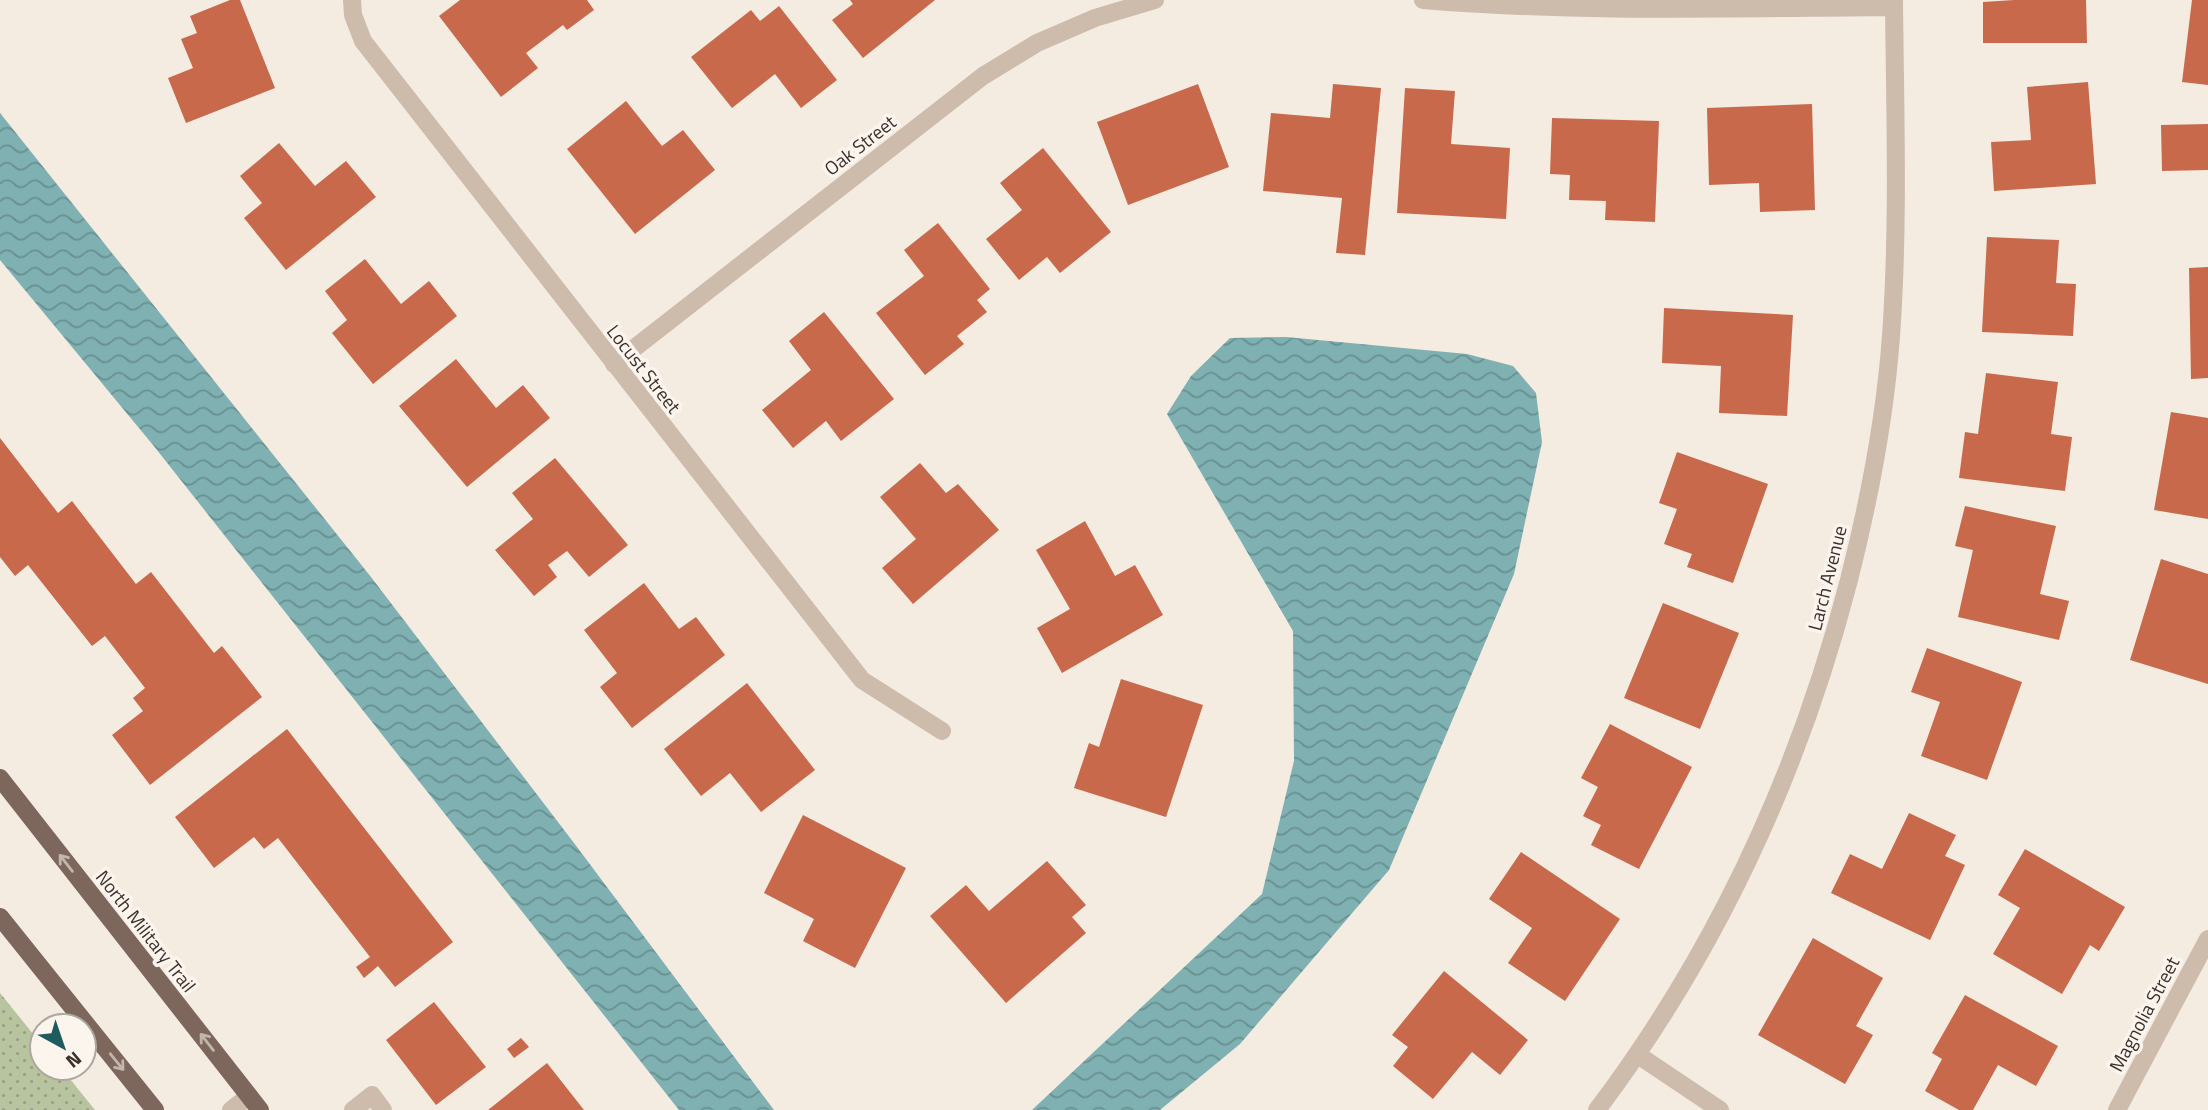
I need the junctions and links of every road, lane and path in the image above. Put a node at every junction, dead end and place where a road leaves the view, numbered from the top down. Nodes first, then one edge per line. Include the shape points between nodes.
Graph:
1 (352, 0) edge
2 (1155, 0) edge
3 (1423, 0) edge
4 (1894, 3) edge
5 (614, 364) junction
6 (942, 731) dead end
7 (0, 778) edge
8 (0, 917) edge
9 (2208, 939) edge
10 (1638, 1055) junction
11 (254, 1103) edge
12 (155, 1110) edge
13 (231, 1110) edge
14 (353, 1110) edge
15 (383, 1110) edge
16 (1597, 1110) edge
17 (1720, 1110) edge
18 (2117, 1110) edge

1 - 5 street, Locust Street via 363,41
2 - 5 street, Oak Street via 1095,18 1037,43 983,76
3 - 4 street via 1636,9
4 - 10 street, Larch Avenue via 1896,227 1891,339 1861,532 1798,747 1754,850 1703,949
5 - 6 street, Locust Street via 862,680
11 -> 7 main road, North Military Trail
8 -> 12 main road
9 - 18 street, Magnolia Street
10 - 16 street, Larch Avenue
10 - 17 street
11 - 13 street
14 - 15 street via 372,1095

